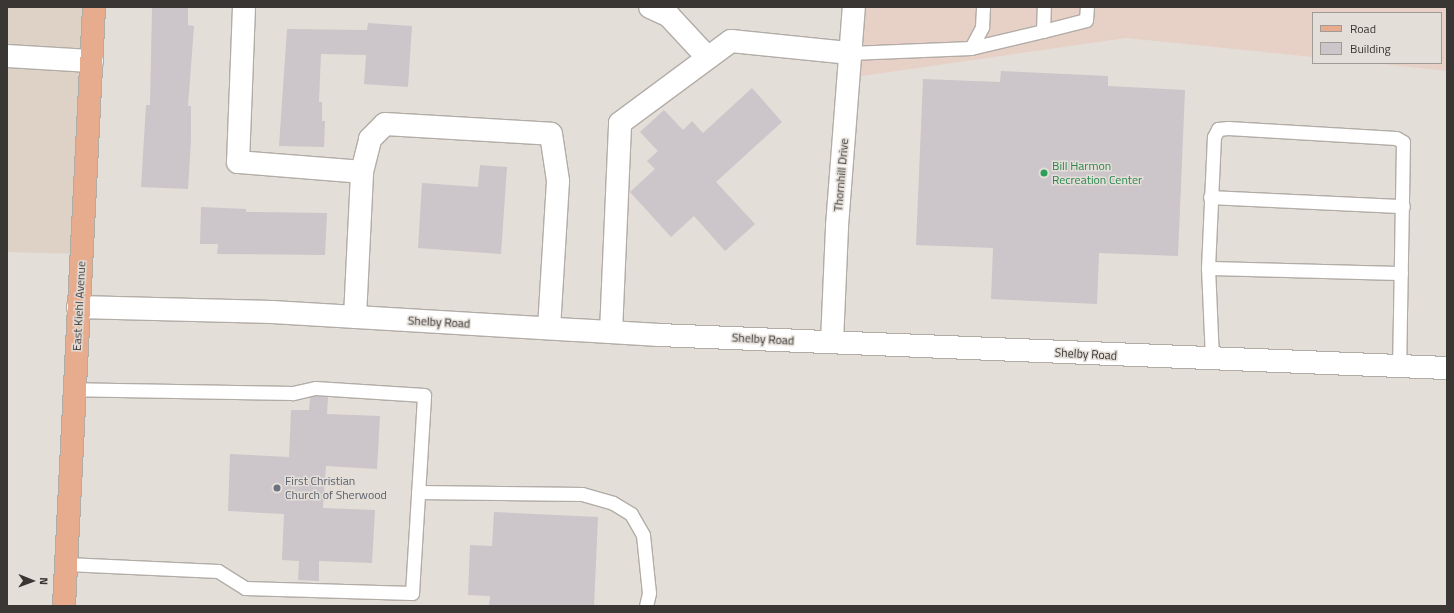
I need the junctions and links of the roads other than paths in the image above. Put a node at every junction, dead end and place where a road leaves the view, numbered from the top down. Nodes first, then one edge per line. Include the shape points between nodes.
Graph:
1 (94, 7) edge
2 (244, 7) edge
3 (650, 7) edge
4 (854, 7) edge
5 (983, 7) edge
6 (1044, 7) edge
7 (1087, 7) edge
8 (1043, 31) junction
9 (971, 48) junction
10 (850, 52) junction
11 (7, 56) edge
12 (708, 58) junction
13 (92, 61) junction
14 (362, 172) junction
15 (1210, 197) junction
16 (1403, 206) junction
17 (1208, 268) junction
18 (1401, 273) junction
19 (78, 307) junction
20 (355, 317) junction
21 (550, 328) junction
22 (611, 332) junction
23 (832, 342) junction
24 (1212, 359) junction
25 (1399, 368) junction
26 (1447, 368) edge
27 (74, 389) junction
28 (418, 492) junction
29 (66, 564) junction
30 (411, 600) edge
31 (64, 606) edge
32 (646, 606) edge

1 - 13 main road, East Kiehl Avenue
2 - 14 street via 238,162
3 - 12 street via 669,16
4 - 10 street, Thornhill Drive
5 - 9 lane via 982,27
6 - 8 lane
7 - 8 lane via 1086,20
8 - 9 lane
9 - 10 lane
10 - 12 street via 731,41
10 - 23 street, Thornhill Drive
11 - 13 street
12 - 22 street via 620,123
13 - 19 main road, East Kiehl Avenue
14 - 20 street
14 - 21 street via 370,140 385,124 550,134 558,181
15 - 16 lane
15 - 16 lane via 1214,137 1218,129 1228,128 1396,138 1403,142 1405,152
15 - 17 lane
16 - 18 lane
17 - 18 lane
17 - 24 lane
18 - 25 lane
19 - 20 street, Shelby Road
19 - 27 main road, East Kiehl Avenue
20 - 21 street, Shelby Road
21 - 22 street, Shelby Road
22 - 23 street, Shelby Road
23 - 24 street, Shelby Road
24 - 25 street, Shelby Road
25 - 26 street, Shelby Road
27 - 28 lane via 293,393 315,388 424,395
27 - 29 main road, East Kiehl Avenue
28 - 30 lane
28 - 32 lane via 582,494 613,503 631,514 643,535 650,593
29 - 30 lane via 218,571 245,588
29 - 31 main road, East Kiehl Avenue

